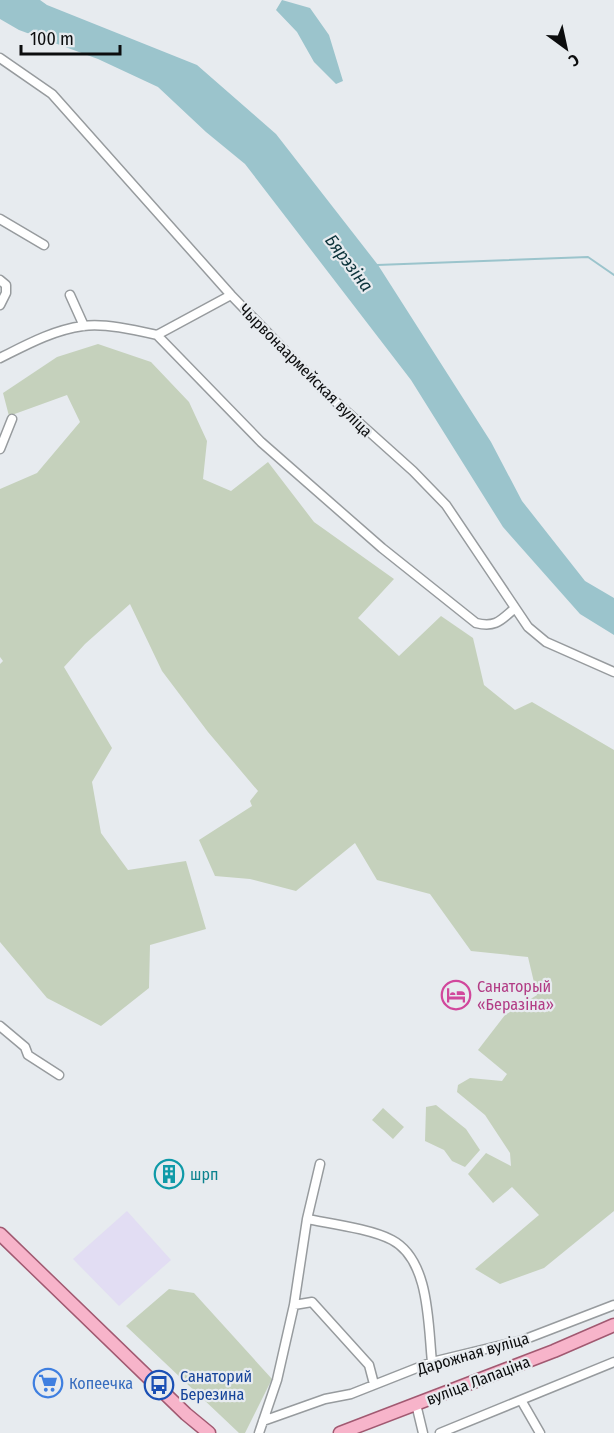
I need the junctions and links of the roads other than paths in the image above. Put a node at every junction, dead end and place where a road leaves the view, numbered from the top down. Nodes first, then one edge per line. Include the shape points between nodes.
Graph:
1 (0, 58) edge
2 (0, 219) edge
3 (4, 227) edge
4 (44, 245) dead end
5 (0, 280) edge
6 (70, 295) dead end
7 (231, 295) junction
8 (0, 305) edge
9 (84, 326) junction
10 (156, 335) junction
11 (0, 358) edge
12 (12, 418) dead end
13 (0, 449) edge
14 (515, 608) junction
15 (614, 672) edge
16 (0, 1026) edge
17 (59, 1075) dead end
18 (320, 1164) dead end
19 (307, 1219) junction
20 (0, 1234) edge
21 (294, 1305) junction
22 (614, 1305) edge
23 (614, 1325) edge
24 (432, 1362) junction
25 (614, 1362) edge
26 (374, 1384) junction
27 (521, 1400) junction
28 (416, 1404) junction
29 (263, 1421) junction
30 (205, 1430) edge
31 (259, 1433) edge
32 (340, 1433) edge
33 (423, 1433) edge
34 (440, 1433) edge
35 (540, 1433) edge

1 - 7 street, Чырвонаармейская вуліца via 52,94
2 - 3 street
3 - 4 street via 16,228
5 - 8 street via 6,285
6 - 9 street
7 - 10 street
7 - 14 street, Чырвонаармейская вуліца via 326,393 446,505
9 - 10 street
9 - 11 street via 37,339
10 - 14 street via 261,442 382,548 476,623 496,624
12 - 13 street
14 - 15 street, Чырвонаармейская вуліца via 528,627 546,642
16 - 17 street via 25,1047 28,1055
18 - 19 street
19 - 21 street
19 - 24 street via 375,1234 393,1240 406,1251 424,1288
20 - 30 main road
21 - 26 street via 312,1302 369,1365
21 - 29 street
22 - 24 street, Дарожная вуліца via 523,1340
23 - 28 main road, вуліца Лапаціна
24 - 26 street, Дарожная вуліца
25 - 27 street
26 - 29 street, Дарожная вуліца
27 - 34 street
27 - 35 street
28 - 32 main road, вуліца Лапаціна
28 - 33 street
29 - 31 street

